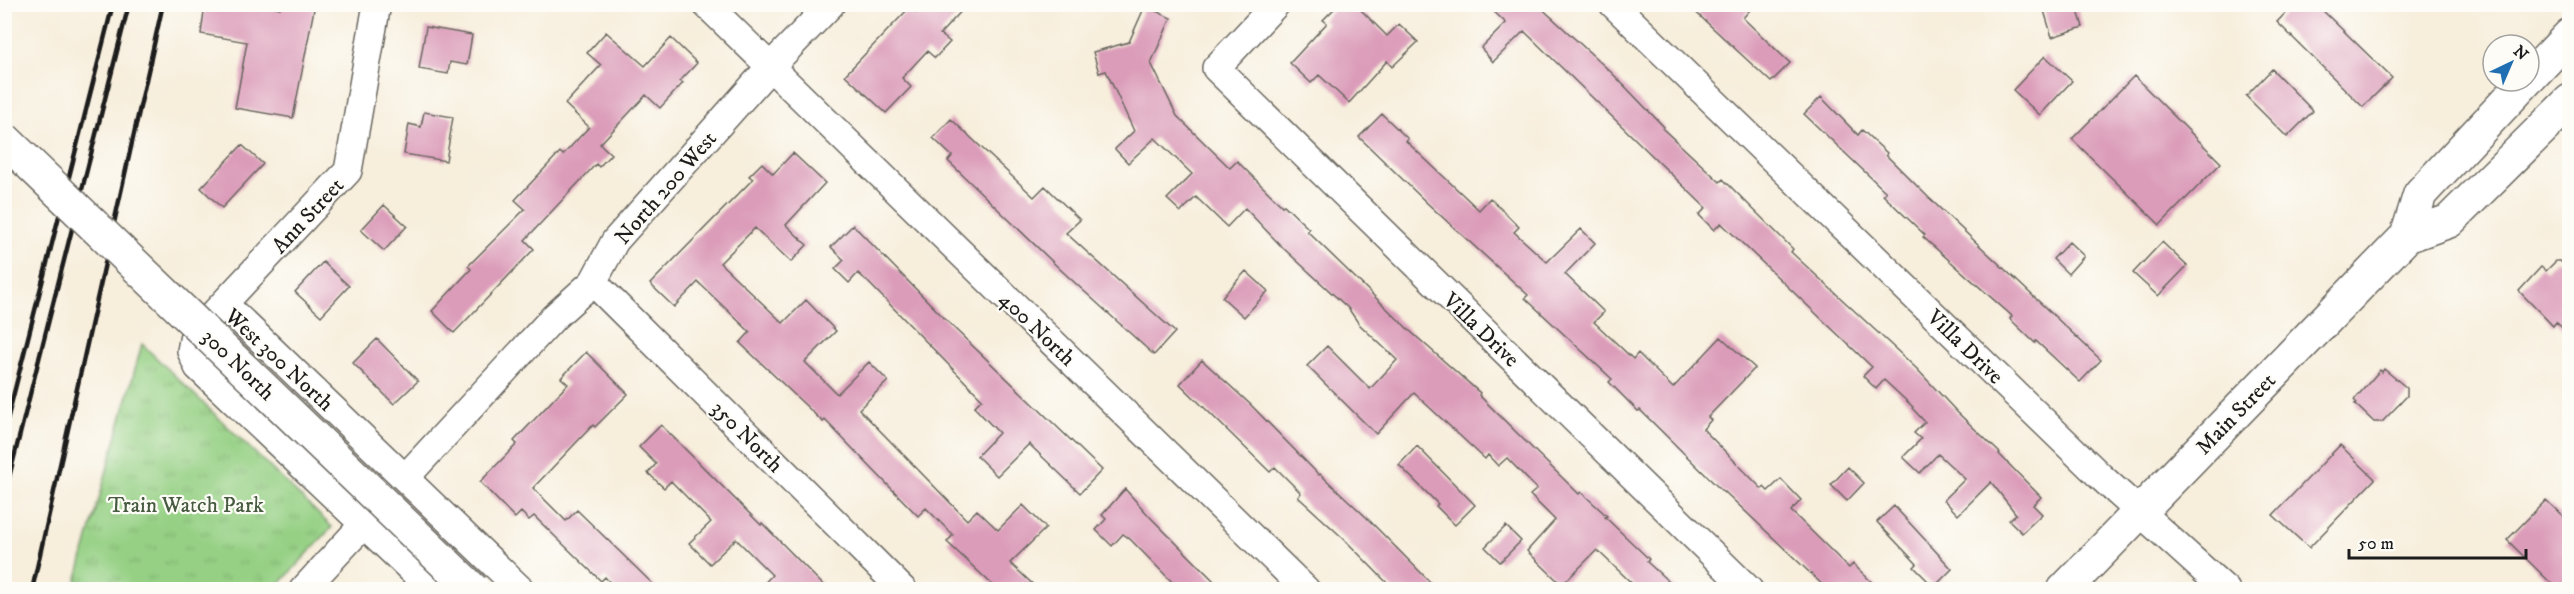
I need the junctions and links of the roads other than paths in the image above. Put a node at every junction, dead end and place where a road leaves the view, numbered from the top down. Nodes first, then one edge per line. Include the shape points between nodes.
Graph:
1 (377, 4) edge
2 (706, 4) edge
3 (831, 4) edge
4 (1276, 4) edge
5 (1613, 4) edge
6 (2570, 35) edge
7 (2541, 65) edge
8 (770, 67) junction
9 (2515, 93) edge
10 (2570, 100) edge
11 (4, 138) edge
12 (2407, 236) junction
13 (593, 282) junction
14 (224, 304) junction
15 (405, 478) junction
16 (2141, 511) junction
17 (364, 525) junction
18 (303, 590) edge
19 (433, 590) edge
20 (473, 590) edge
21 (521, 590) edge
22 (903, 590) edge
23 (1306, 590) edge
24 (1749, 590) edge
25 (2064, 590) edge
26 (2226, 590) edge

1 - 14 street, Ann Street via 348,171
2 - 8 street, 400 North
3 - 8 street, North 200 West
4 - 24 street, Villa Drive via 1215,68
5 - 16 street, Villa Drive via 2101,477
6 - 7 main road, Main Street
8 - 13 street, North 200 West via 615,241
8 - 23 street, 400 North
9 - 12 main road, Main Street via 2420,194
10 - 12 main road, Main Street via 2449,221
11 - 20 main road, 300 North, bridge
12 - 16 main road, Main Street
13 - 15 street, North 200 West via 554,316
13 - 22 street, 350 North
14 - 15 street, West 300 North
14 - 17 street, West 300 North via 194,335 191,351 198,367
15 - 21 street, West 300 North
16 - 25 main road, Main Street
16 - 26 street, Villa Drive
17 - 18 street
17 - 19 street, West 300 North

